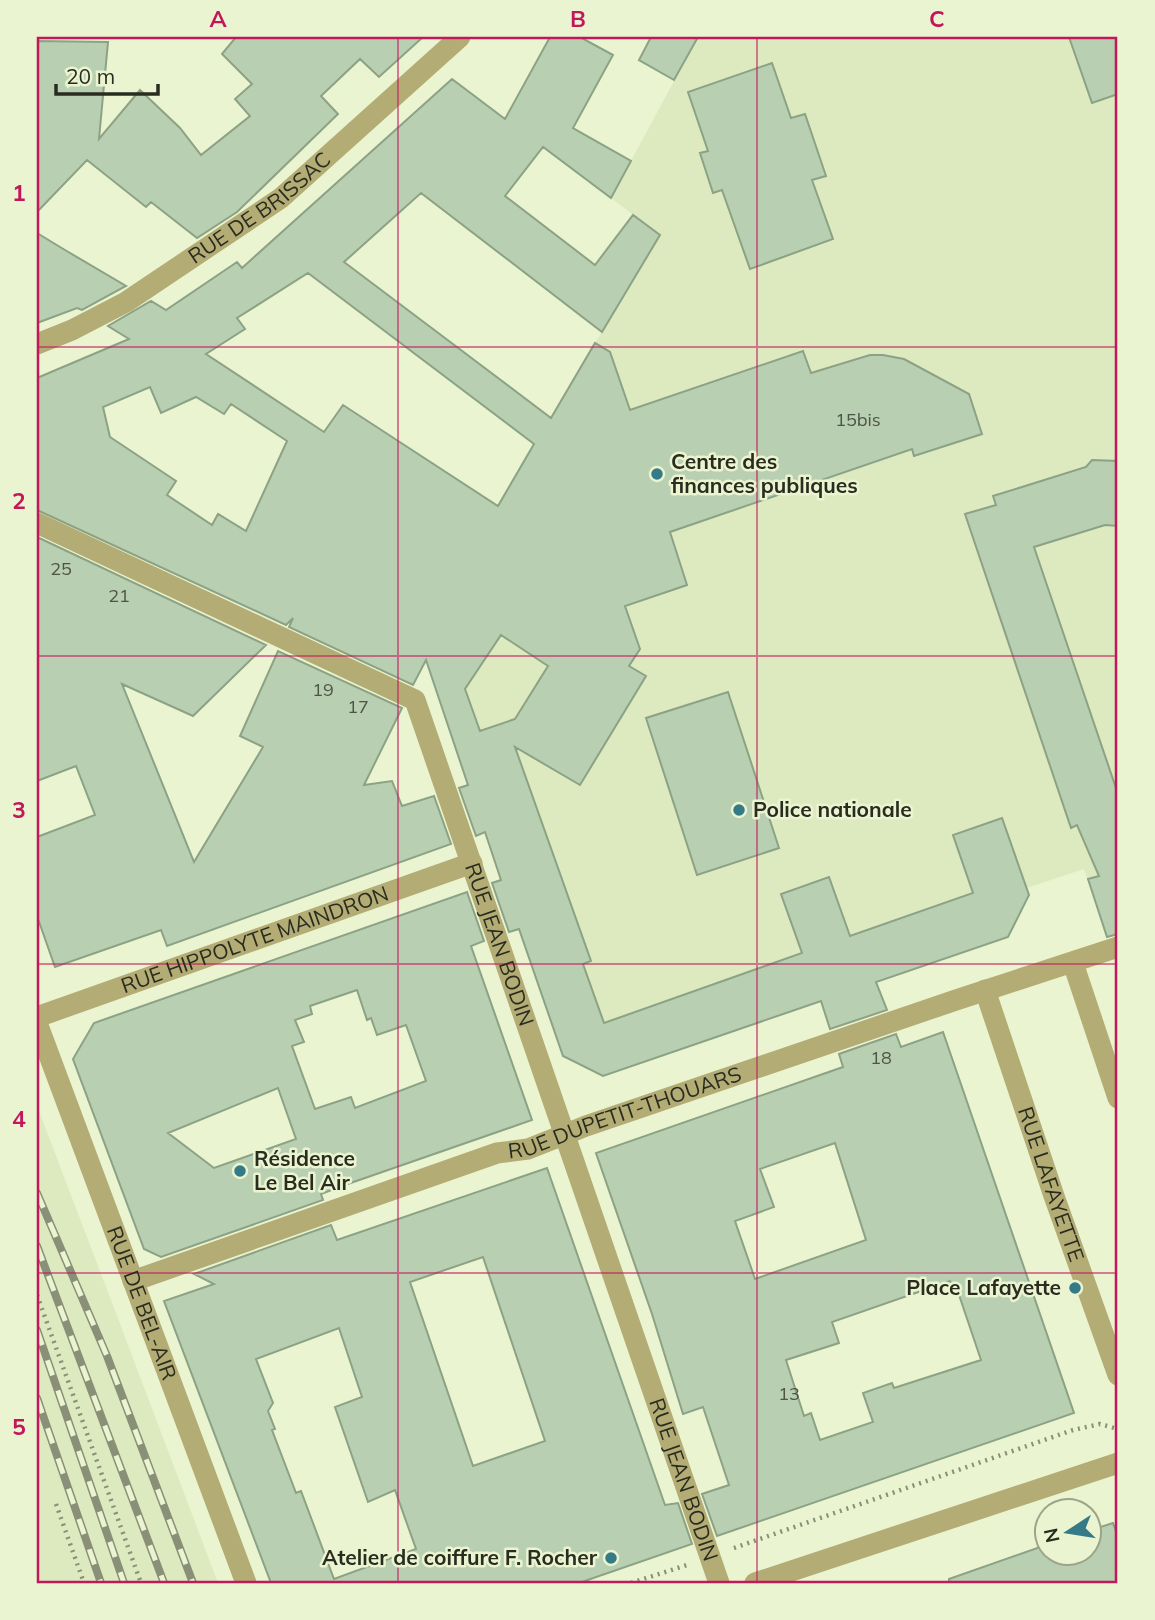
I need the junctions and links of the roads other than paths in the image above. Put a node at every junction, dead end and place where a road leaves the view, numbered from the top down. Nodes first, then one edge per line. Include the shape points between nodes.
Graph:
1 (460, 37) edge
2 (37, 344) edge
3 (37, 523) edge
4 (472, 863) junction
5 (1118, 947) edge
6 (1073, 963) junction
7 (985, 990) junction
8 (37, 1017) edge
9 (37, 1023) edge
10 (1118, 1098) edge
11 (564, 1134) junction
12 (133, 1281) junction
13 (1118, 1375) edge
14 (1118, 1463) edge
15 (246, 1583) edge
16 (719, 1583) edge
17 (755, 1583) edge

1 - 2 street, RUE DE BRISSAC via 281,198 126,302
3 - 4 street, RUE JEAN BODIN via 415,700
4 - 8 street, RUE HIPPOLYTE MAINDRON
4 - 11 street, RUE JEAN BODIN
5 - 6 street, RUE DUPETIT-THOUARS
6 - 7 street, RUE DUPETIT-THOUARS
6 - 10 street
7 - 11 street, RUE DUPETIT-THOUARS
7 - 13 street, RUE LAFAYETTE
9 - 12 street, RUE DE BEL-AIR
11 - 12 street, RUE DUPETIT-THOUARS via 528,1149 497,1153
11 - 16 street, RUE JEAN BODIN
12 - 15 street, RUE DE BEL-AIR
14 - 17 street

